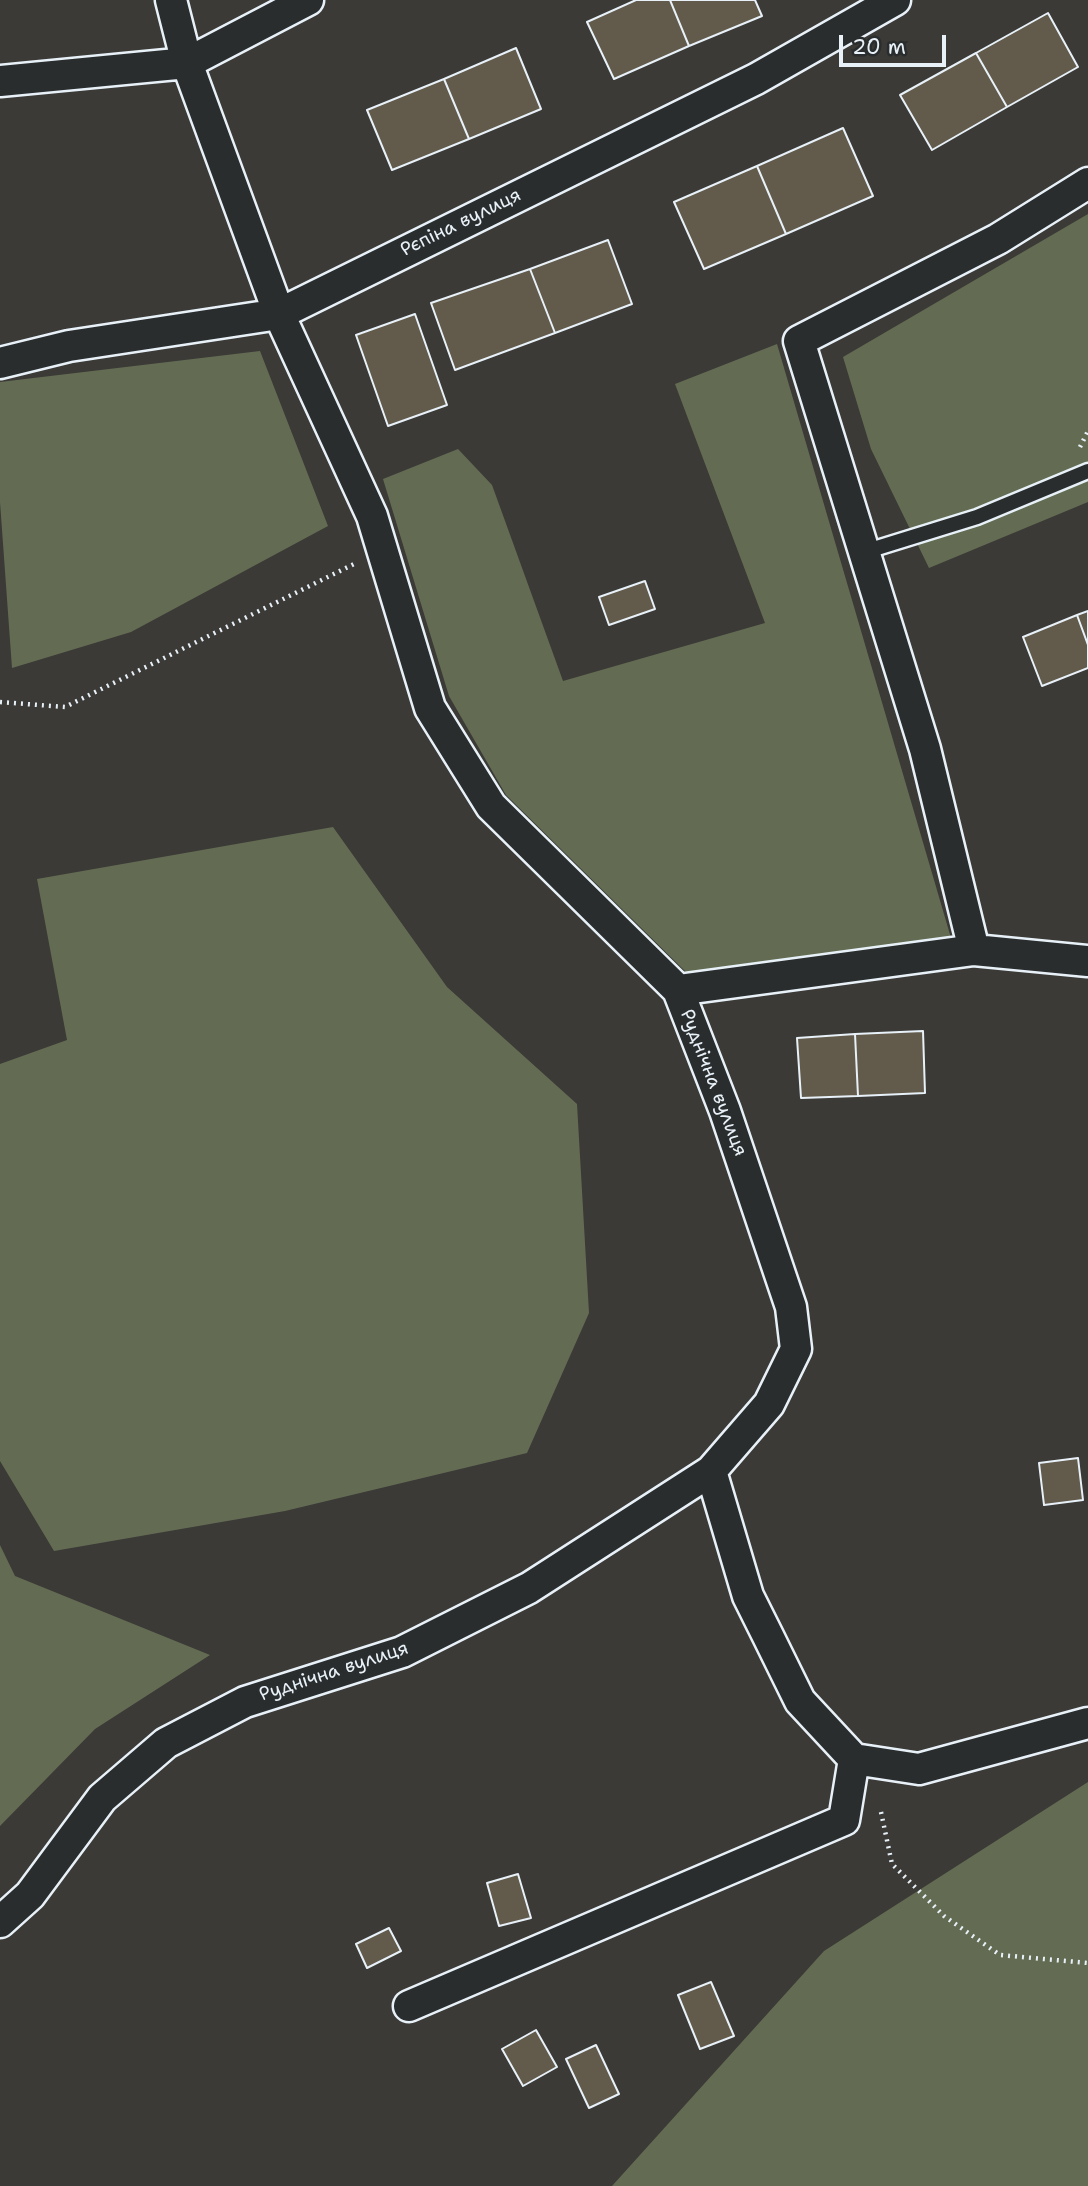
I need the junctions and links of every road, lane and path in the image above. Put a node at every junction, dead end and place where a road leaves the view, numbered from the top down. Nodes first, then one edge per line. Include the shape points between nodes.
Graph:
1 (171, 0) edge
2 (308, 0) edge
3 (895, 0) edge
4 (187, 63) junction
5 (0, 81) edge
6 (1088, 183) edge
7 (279, 314) junction
8 (0, 363) edge
9 (1088, 471) edge
10 (383, 549) junction
11 (864, 552) junction
12 (0, 702) edge
13 (974, 950) junction
14 (1088, 961) edge
15 (678, 990) junction
16 (711, 1471) junction
17 (1088, 1723) edge
18 (854, 1759) junction
19 (879, 1804) dead end
20 (0, 1922) edge
21 (1088, 1963) edge
22 (409, 2007) dead end

1 - 4 street
2 - 4 street
3 - 7 street, Рєпіна вулиця via 756,79
4 - 5 street
4 - 7 street
6 - 11 street via 998,239 799,341
7 - 8 street, Рєпіна вулиця via 69,346
7 - 10 street
9 - 11 lane via 977,517
10 - 12 path via 65,707
10 - 15 street via 430,708 491,806
11 - 13 street via 925,749
13 - 14 street, Руднічна вулиця
13 - 15 street, Руднічна вулиця
15 - 16 street, Руднічна вулиця via 726,1111 791,1307 796,1349 769,1404
16 - 18 street via 748,1596 778,1657 800,1701
16 - 20 street, Руднічна вулиця via 529,1588 402,1652 245,1702 166,1744 102,1798 30,1895
17 - 18 street via 919,1769
18 - 22 street via 844,1820
19 - 21 path via 892,1864 944,1916 1000,1955

